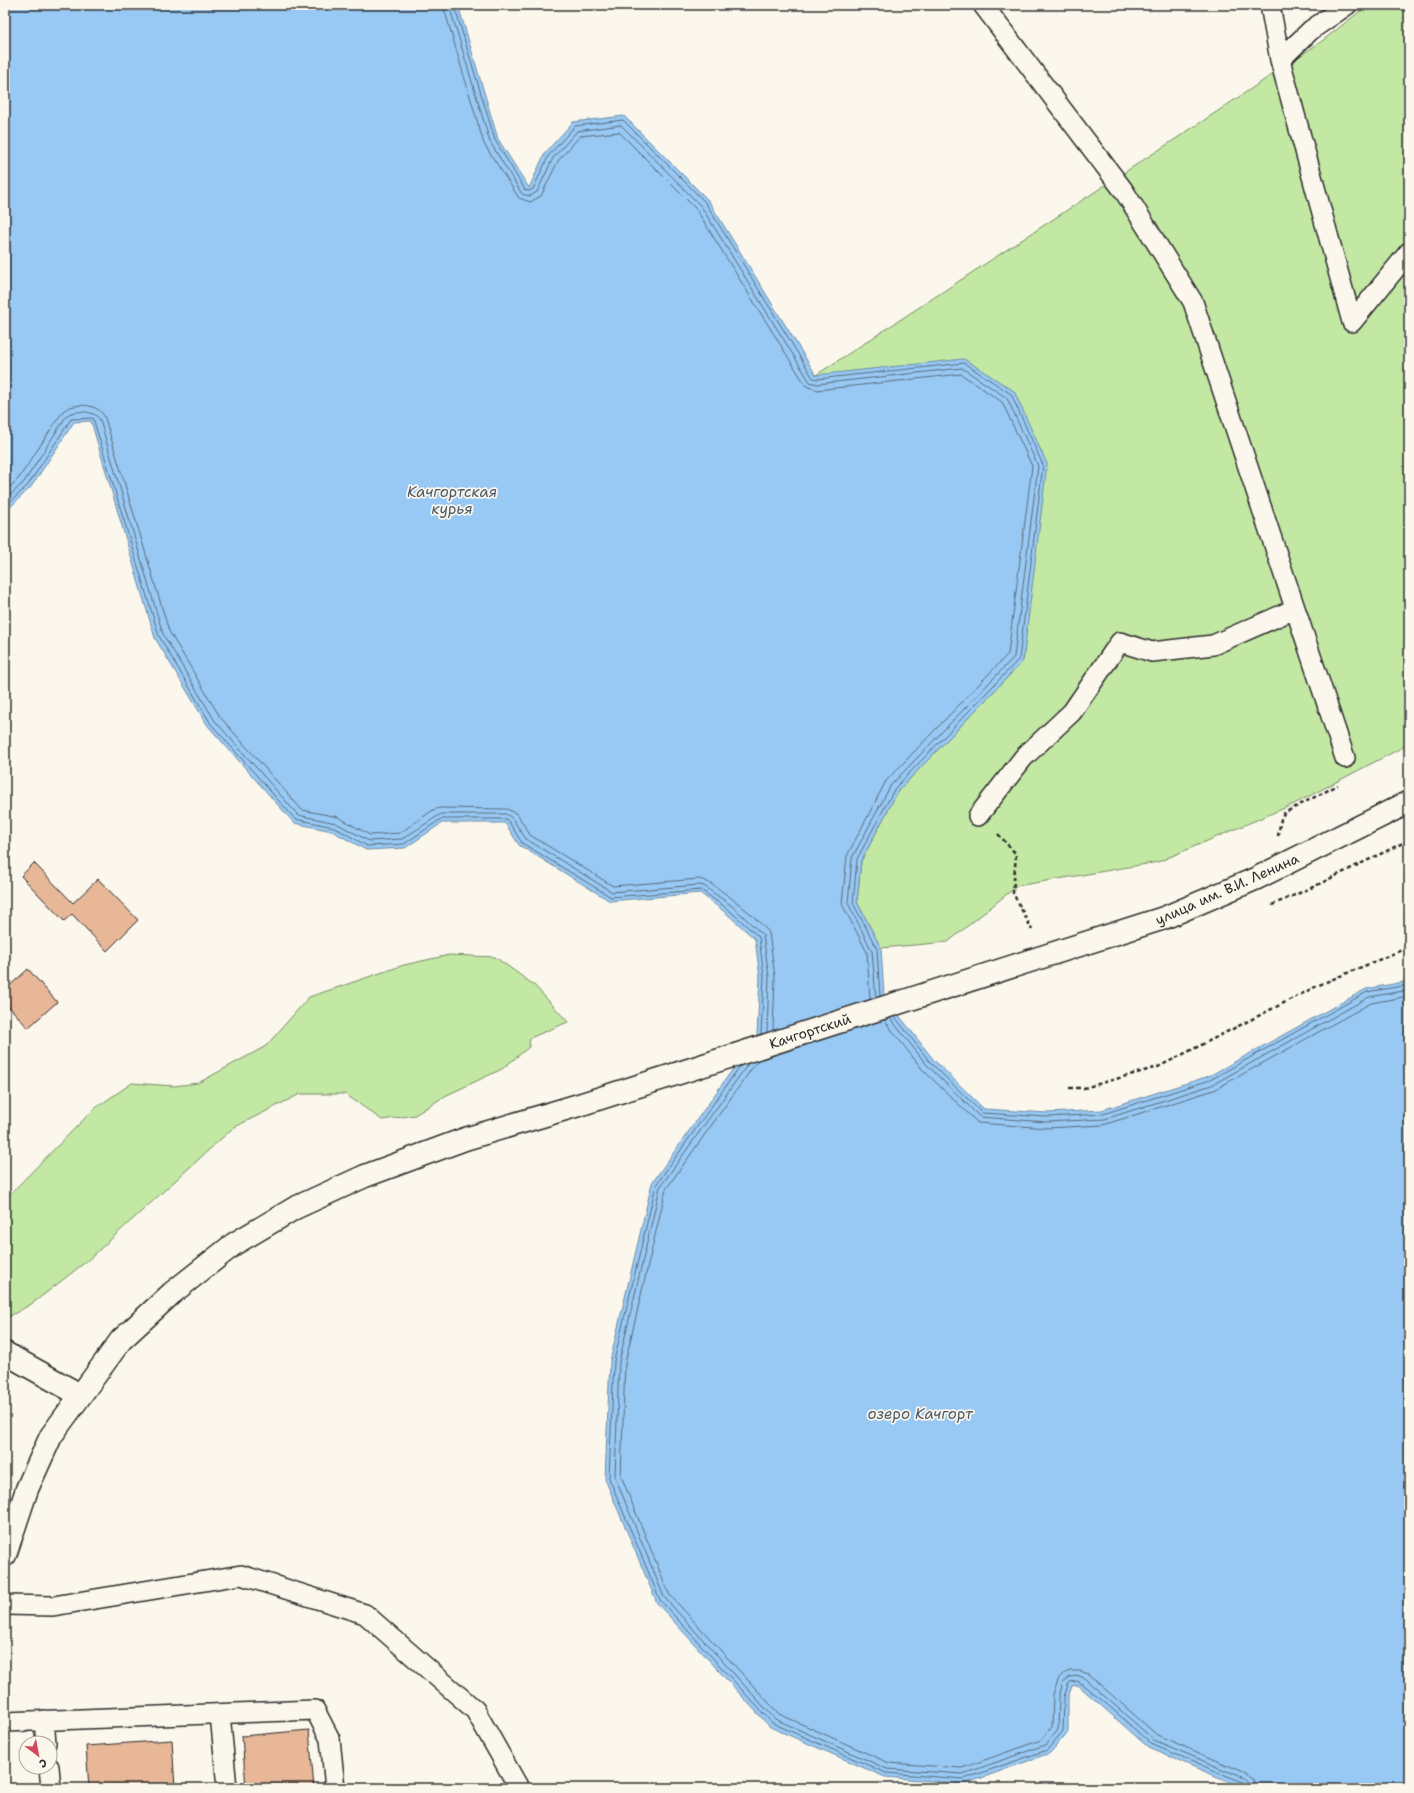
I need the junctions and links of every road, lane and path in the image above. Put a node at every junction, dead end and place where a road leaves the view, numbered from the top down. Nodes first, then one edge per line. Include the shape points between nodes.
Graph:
1 (983, 5) edge
2 (1270, 5) edge
3 (1347, 5) edge
4 (1280, 60) junction
5 (1409, 252) edge
6 (1295, 609) junction
7 (1345, 758) joint
8 (1409, 802) edge
9 (978, 816) joint
10 (1277, 839) dead end
11 (1034, 934) dead end
12 (1409, 947) edge
13 (1038, 959) joint
14 (1069, 1088) dead end
15 (5, 1353) edge
16 (80, 1394) junction
17 (5, 1554) edge
18 (5, 1605) edge
19 (220, 1714) junction
20 (44, 1720) junction
21 (5, 1722) edge
22 (45, 1735) edge
23 (50, 1775) edge
24 (51, 1788) edge
25 (227, 1788) edge
26 (334, 1788) edge
27 (519, 1788) edge

1 - 6 lane via 1124,192 1193,302
2 - 4 lane
3 - 4 lane via 1311,30
4 - 5 lane via 1352,322
6 - 7 lane
6 - 9 lane via 1214,645 1152,652 1120,642 1072,712 1024,757
7 - 10 path via 1347,780 1284,813
8 - 13 main road, улица им. В.И. Ленина via 1255,879 1164,918
9 - 11 path via 1005,840 1016,854 1013,893
12 - 14 path via 1319,985 1158,1067 1084,1088
13 - 16 main road, Качгортский via 465,1139 365,1176 295,1208 234,1244 172,1293 121,1340
15 - 16 main road
16 - 17 main road, Качгортский via 50,1436 27,1489
18 - 27 lane via 53,1606 241,1575 365,1614 475,1710
19 - 20 lane
19 - 25 lane
19 - 26 lane via 315,1710 330,1738
20 - 21 lane
20 - 22 lane
23 - 24 lane

